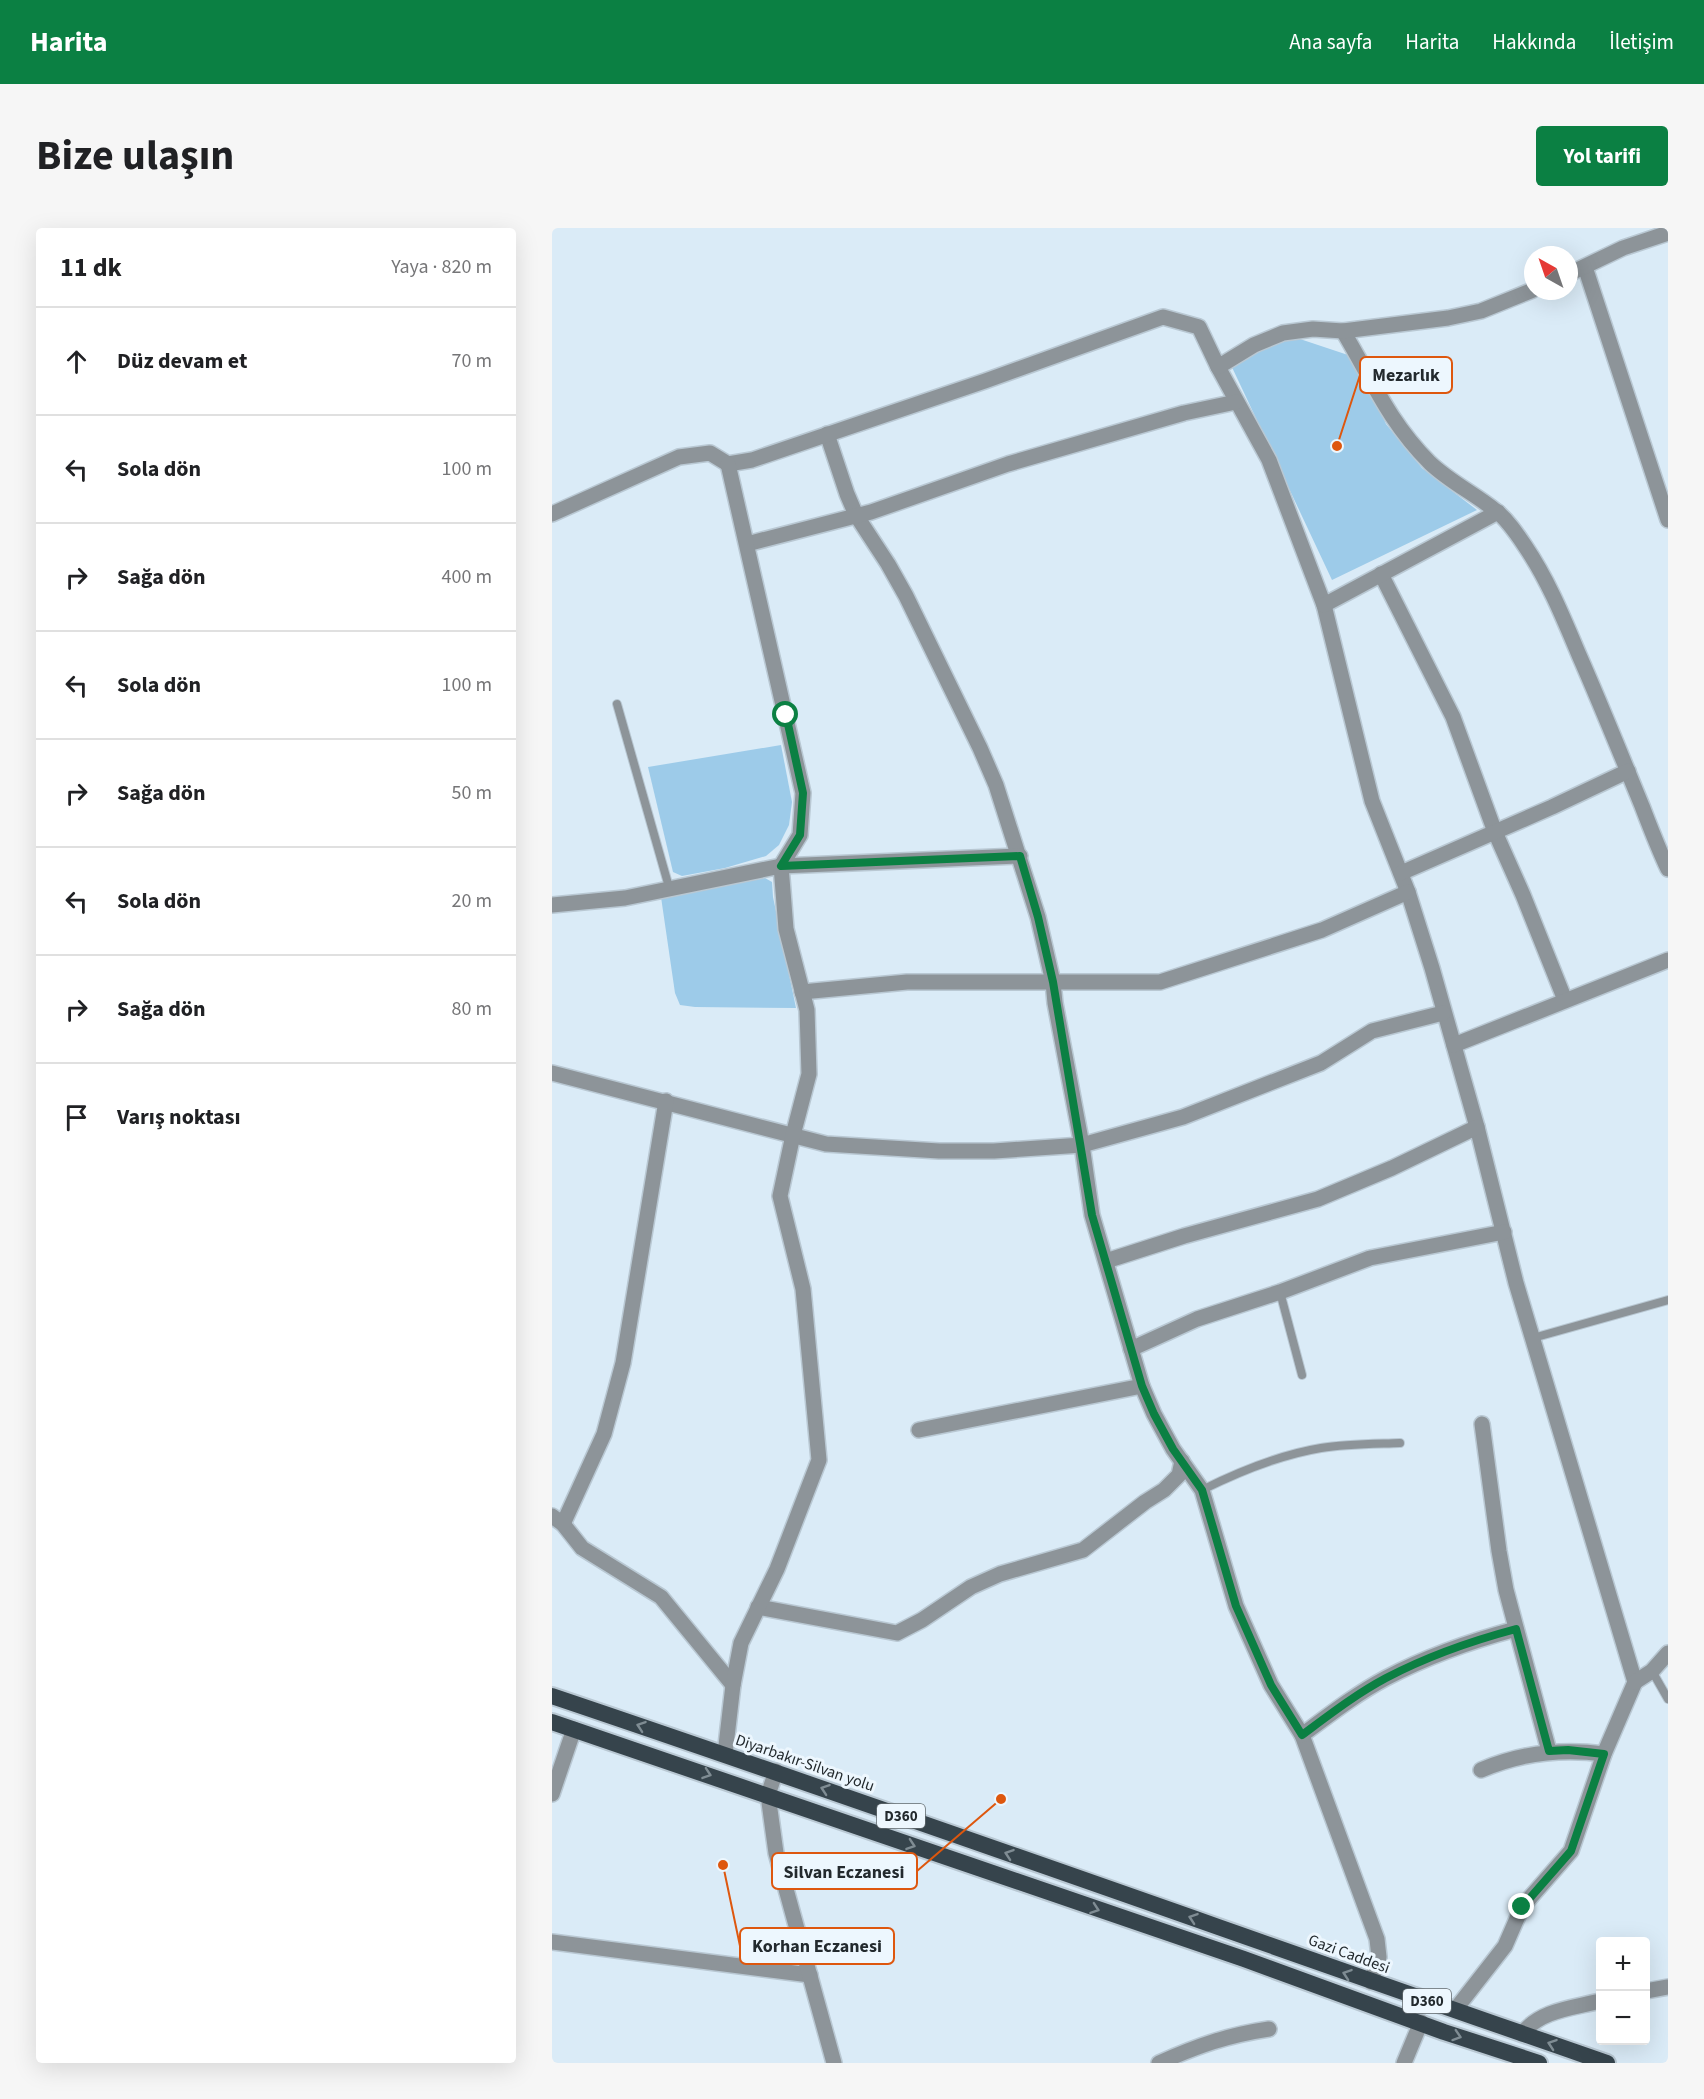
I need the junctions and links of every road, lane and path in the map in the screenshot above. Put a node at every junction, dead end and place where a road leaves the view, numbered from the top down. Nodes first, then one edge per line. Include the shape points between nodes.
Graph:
1 (1668, 233) edge
2 (1585, 267) junction
3 (1578, 270) edge
4 (1524, 294) edge
5 (1343, 332) junction
6 (1218, 367) junction
7 (1236, 402) junction
8 (827, 434) junction
9 (728, 464) junction
10 (1498, 512) junction
11 (552, 514) edge
12 (856, 515) junction
13 (1668, 520) edge
14 (747, 544) junction
15 (1381, 574) junction
16 (1323, 604) junction
17 (617, 704) dead end
18 (1628, 771) junction
19 (1495, 832) junction
20 (1020, 856) junction
21 (781, 866) junction
22 (1668, 869) edge
23 (1401, 873) junction
24 (669, 887) junction
25 (1408, 892) junction
26 (552, 905) edge
27 (1668, 960) edge
28 (1053, 982) junction
29 (802, 992) junction
30 (1565, 1000) junction
31 (1443, 1013) junction
32 (1454, 1045) junction
33 (552, 1073) edge
34 (666, 1101) junction
35 (1478, 1127) junction
36 (793, 1135) junction
37 (1082, 1145) junction
38 (1504, 1232) junction
39 (1106, 1261) junction
40 (1281, 1292) junction
41 (1668, 1300) edge
42 (1533, 1338) junction
43 (1131, 1349) junction
44 (1302, 1375) dead end
45 (1142, 1386) junction
46 (1482, 1424) dead end
47 (920, 1430) dead end
48 (1400, 1443) dead end
49 (1182, 1461) junction
50 (1202, 1490) junction
51 (558, 1520) edge
52 (758, 1607) junction
53 (1516, 1629) junction
54 (1668, 1653) edge
55 (1652, 1671) junction
56 (1635, 1682) junction
57 (733, 1685) junction
58 (552, 1696) edge
59 (1668, 1699) edge
60 (552, 1722) edge
61 (574, 1729) junction
62 (1302, 1735) junction
63 (1549, 1751) junction
64 (725, 1754) junction
65 (1604, 1754) junction
66 (1481, 1770) dead end
67 (776, 1771) junction
68 (552, 1794) edge
69 (768, 1795) junction
70 (1249, 1937) joint
71 (552, 1942) edge
72 (810, 1975) junction
73 (1371, 1982) junction
74 (1668, 1988) edge
75 (1650, 1990) edge
76 (1596, 2002) edge
77 (1455, 2010) junction
78 (1421, 2022) junction
79 (1269, 2029) dead end
80 (1522, 2034) junction
81 (834, 2063) edge
82 (1159, 2063) edge
83 (1404, 2063) edge
84 (1539, 2063) edge
85 (1607, 2063) edge

1 - 2 street via 1632,244
2 - 3 street
2 - 13 street
4 - 5 street via 1481,311 1448,318
5 - 6 street via 1313,329 1283,333
5 - 10 street via 1383,404 1412,444 1459,486
6 - 7 street
6 - 8 street via 1199,327 1163,317
7 - 12 street via 1184,413 1008,464
7 - 16 street via 1269,460
8 - 9 street via 752,460
8 - 12 street
9 - 11 street via 710,453 679,457
9 - 14 street
10 - 15 street
10 - 18 street via 1523,542 1552,591
12 - 14 street
12 - 20 street via 906,596 980,748
14 - 21 street via 803,793 800,835
15 - 16 street
15 - 19 street via 1453,717
16 - 23 street via 1372,801
17 - 24 lane
18 - 19 street
18 - 22 street
19 - 23 street
19 - 30 street
20 - 21 street
20 - 28 street
21 - 24 street
21 - 29 street via 786,929
23 - 25 street
24 - 26 street via 625,898
25 - 28 street via 1322,930 1160,982
25 - 31 street
27 - 30 street
28 - 29 street via 907,982
28 - 37 street
29 - 36 street via 807,1010 809,1074
30 - 32 street
31 - 32 street
31 - 37 street via 1372,1031 1321,1063 1184,1117
32 - 35 street
33 - 34 street
34 - 36 street
34 - 51 street via 623,1363 604,1434
35 - 38 street
35 - 39 street via 1318,1198
36 - 37 street via 826,1144 939,1151
36 - 52 street via 780,1196 803,1289 819,1460
37 - 39 street via 1092,1215
38 - 40 street via 1370,1258
38 - 42 street
39 - 43 street
40 - 43 street via 1197,1319
40 - 44 lane
41 - 42 lane
42 - 56 street
43 - 45 street
45 - 47 street
45 - 49 street
46 - 53 street via 1499,1551
48 - 50 lane via 1322,1448 1295,1454 1241,1471
49 - 50 street
49 - 52 street via 1179,1475 1164,1490 1083,1550 990,1578 897,1633
50 - 62 street via 1236,1606 1271,1685
51 - 57 street via 582,1548 661,1597
52 - 57 street via 741,1643
53 - 62 street via 1455,1647 1408,1667 1362,1692
53 - 63 street
54 - 55 street
55 - 56 street
55 - 59 lane
56 - 65 street
57 - 64 street
64 -> 58 highway, Diyarbakır-Silvan yolu / D360
60 - 61 highway, D360
61 - 68 street
61 -> 69 highway, D360
62 - 73 street via 1377,1939 1379,1957
63 - 65 street
63 - 66 street
64 - 67 highway, Diyarbakır-Silvan yolu / D360
65 - 77 street via 1571,1851 1522,1907 1505,1946
67 - 69 street
70 -> 67 highway, Diyarbakır-Silvan yolu / D360
69 - 72 street via 776,1853
69 -> 78 highway, D360
73 -> 70 highway, Gazi Caddesi / D360
71 - 72 street
72 - 81 street
73 - 77 highway, Gazi Caddesi / D360
74 - 75 street
76 - 80 street via 1547,2014 1528,2025
77 - 80 highway, Gazi Caddesi / D360
78 - 83 street
78 -> 84 highway, D360
79 - 82 street via 1195,2046
85 -> 80 highway, Gazi Caddesi / D360

